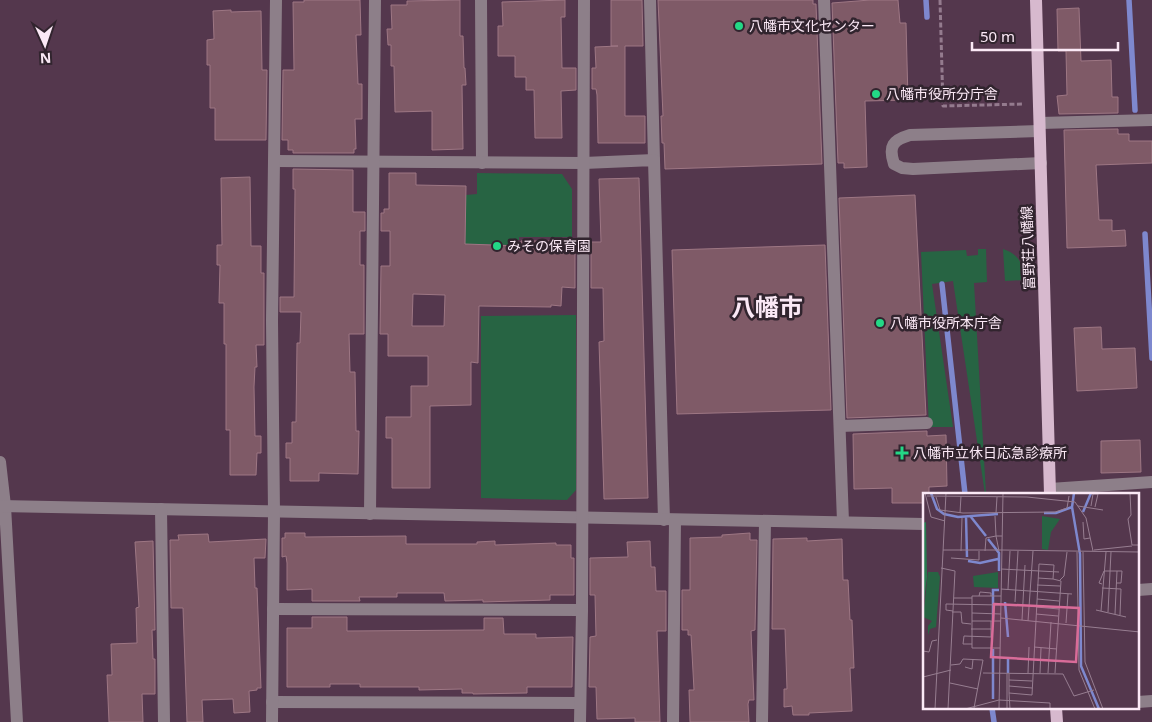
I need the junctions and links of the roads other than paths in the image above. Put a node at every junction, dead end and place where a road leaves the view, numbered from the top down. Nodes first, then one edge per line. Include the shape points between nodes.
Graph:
1 (276, 0) edge
2 (375, 0) edge
3 (481, 0) edge
4 (584, 0) edge
5 (650, 0) edge
6 (824, 0) edge
7 (1036, 0) edge
8 (1152, 120) edge
9 (1040, 127) junction
10 (654, 160) junction
11 (275, 161) junction
12 (373, 162) junction
13 (482, 162) junction
14 (584, 163) junction
15 (1041, 164) junction
16 (927, 423) dead end
17 (840, 426) junction
18 (0, 462) edge
19 (1152, 482) edge
20 (1050, 492) edge
21 (2, 506) edge
22 (161, 509) junction
23 (274, 512) junction
24 (370, 514) junction
25 (582, 518) junction
26 (670, 520) junction
27 (765, 521) junction
28 (843, 522) junction
29 (923, 524) edge
30 (273, 609) junction
31 (582, 610) junction
32 (272, 702) junction
33 (580, 702) junction
34 (17, 722) edge
35 (164, 722) edge
36 (272, 722) edge
37 (580, 722) edge
38 (673, 722) edge
39 (762, 722) edge

1 - 11 street
2 - 12 street
3 - 13 street
4 - 14 street
5 - 10 street
6 - 17 street
7 - 9 main road, 富野荘八幡線
8 - 9 street
9 - 15 main road, 富野荘八幡線
9 - 15 street via 910,135 899,138 890,153 894,164 913,169
10 - 14 street
10 - 26 street
11 - 12 street
11 - 23 street via 272,321
12 - 13 street
12 - 24 street
13 - 14 street
14 - 25 street
15 - 20 main road, 富野荘八幡線
16 - 17 street
17 - 28 street
18 - 21 street
19 - 20 street
21 - 22 street
21 - 34 street
22 - 23 street
22 - 35 street
23 - 24 street
23 - 30 street
24 - 25 street
25 - 26 street
25 - 31 street
26 - 27 street
26 - 38 street
27 - 28 street
27 - 39 street
28 - 29 street
30 - 31 street
30 - 32 street
31 - 33 street
32 - 33 street
32 - 36 street
33 - 37 street

